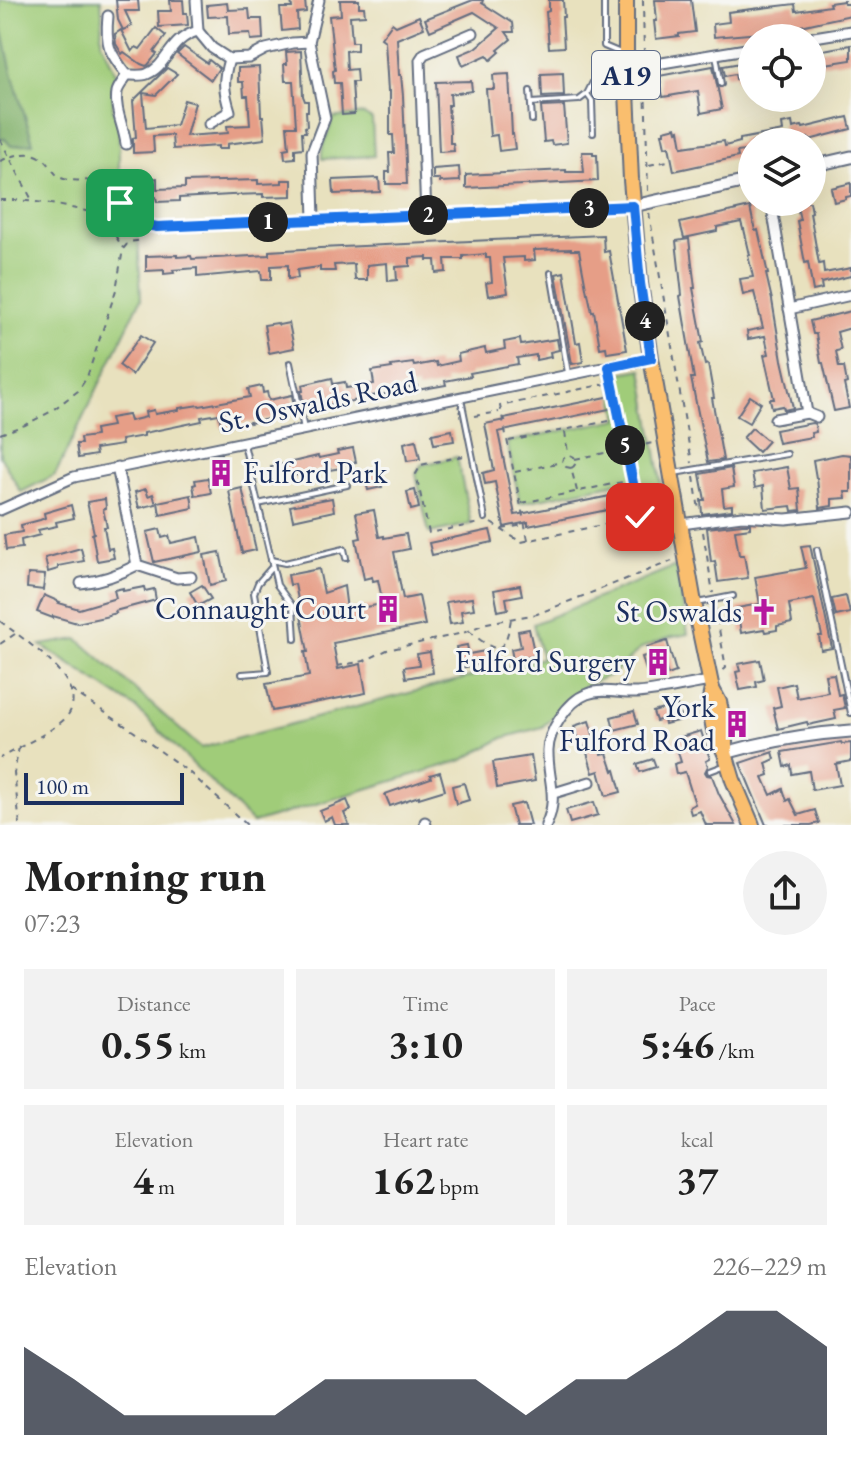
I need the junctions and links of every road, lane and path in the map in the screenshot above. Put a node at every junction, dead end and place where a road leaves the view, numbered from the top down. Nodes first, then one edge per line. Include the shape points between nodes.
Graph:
1 (196, 0) edge
2 (319, 0) edge
3 (604, 0) edge
4 (626, 0) edge
5 (643, 0) edge
6 (108, 16) dead end
7 (198, 31) junction
8 (851, 31) edge
9 (473, 33) dead end
10 (826, 35) edge
11 (309, 42) junction
12 (738, 50) edge
13 (716, 54) junction
14 (229, 59) junction
15 (644, 66) junction
16 (626, 67) junction
17 (127, 75) junction
18 (721, 84) dead end
19 (530, 91) dead end
20 (587, 94) junction
21 (531, 103) junction
22 (532, 120) dead end
23 (209, 124) dead end
24 (593, 133) dead end
25 (0, 139) edge
26 (126, 144) dead end
27 (851, 157) edge
28 (8, 158) junction
29 (672, 160) dead end
30 (0, 161) edge
31 (826, 163) edge
32 (648, 165) junction
33 (738, 183) edge
34 (0, 200) edge
35 (34, 203) junction
36 (640, 204) junction
37 (103, 215) junction
38 (426, 215) junction
39 (773, 216) edge
40 (126, 219) junction
41 (314, 220) junction
42 (139, 223) joint
43 (143, 240) dead end
44 (123, 249) junction
45 (551, 273) dead end
46 (851, 295) edge
47 (789, 309) junction
48 (651, 358) junction
49 (290, 363) dead end
50 (609, 367) junction
51 (569, 375) junction
52 (612, 382) junction
53 (460, 397) junction
54 (501, 411) junction
55 (465, 418) junction
56 (619, 419) junction
57 (775, 419) dead end
58 (304, 429) junction
59 (564, 430) junction
60 (0, 434) edge
61 (243, 441) junction
62 (507, 442) junction
63 (656, 443) dead end
64 (625, 449) junction
65 (472, 453) junction
66 (568, 454) junction
67 (787, 454) dead end
68 (575, 459) junction
69 (562, 462) junction
70 (117, 467) junction
71 (571, 468) junction
72 (671, 469) junction
73 (693, 470) junction
74 (514, 472) junction
75 (632, 480) junction
76 (347, 485) dead end
77 (577, 491) junction
78 (520, 503) junction
79 (258, 504) junction
80 (0, 510) edge
81 (851, 512) edge
82 (485, 518) junction
83 (701, 521) junction
84 (681, 524) junction
85 (525, 525) junction
86 (501, 530) junction
87 (528, 541) junction
88 (817, 550) dead end
89 (346, 558) dead end
90 (677, 558) dead end
91 (271, 560) junction
92 (137, 565) junction
93 (272, 567) junction
94 (191, 577) dead end
95 (81, 583) dead end
96 (733, 596) dead end
97 (714, 599) junction
98 (694, 603) junction
99 (511, 619) junction
100 (0, 621) edge
101 (468, 630) junction
102 (16, 634) junction
103 (295, 639) dead end
104 (0, 644) edge
105 (337, 666) dead end
106 (242, 674) dead end
107 (711, 685) junction
108 (71, 690) junction
109 (851, 713) edge
110 (851, 731) edge
111 (19, 747) junction
112 (0, 758) edge
113 (727, 759) junction
114 (710, 771) dead end
115 (590, 782) dead end
116 (554, 793) junction
117 (20, 825) edge
118 (247, 825) edge
119 (546, 825) edge
120 (752, 825) edge

1 - 7 street
2 - 11 street
3 - 16 lane via 604,46
4 - 16 main road, A19
5 - 15 path
6 - 17 street via 107,45
7 - 14 street
7 - 17 street via 173,46 147,74
8 - 10 street
9 - 38 street via 420,60
11 - 14 street
11 - 41 street via 325,118 312,152
12 - 13 street
13 - 15 street via 680,55
13 - 18 lane
14 - 23 street via 225,96 233,113
15 - 16 street
15 - 32 path
16 - 20 lane via 593,82
16 - 36 main road, A19
17 - 26 street via 117,91
19 - 21 lane
20 - 21 lane via 579,100
20 - 24 lane
21 - 22 lane
25 - 28 path
27 - 31 street
28 - 30 path
28 - 35 path
28 - 40 path via 38,155 60,177 103,184 117,198
29 - 32 path
32 - 36 path
33 - 36 street
34 - 35 path
35 - 37 path
36 - 38 street
36 - 48 main road, A19 via 640,283
36 - 73 path via 650,224
37 - 40 path
37 - 44 path
38 - 41 street
39 - 47 street
40 - 42 path
41 - 42 street via 157,227
43 - 44 path
44 - 60 path via 116,290 78,391 50,412
45 - 51 lane
46 - 47 street
47 - 57 street via 812,415
48 - 50 street, St. Oswalds Road
48 - 72 main road, A19
49 - 58 lane
50 - 51 street, St. Oswalds Road
50 - 52 path
51 - 53 street, St. Oswalds Road
52 - 54 path via 500,406
52 - 56 path
53 - 55 lane
53 - 58 street, St. Oswalds Road
54 - 55 path
54 - 62 path
55 - 65 lane
56 - 59 path
56 - 64 path
58 - 61 street, St. Oswalds Road
59 - 62 path
59 - 66 path
61 - 70 street, St. Oswalds Road
61 - 79 lane
62 - 74 path
63 - 64 path
64 - 68 path
64 - 75 path
65 - 82 lane
65 - 82 path via 421,465 416,474 429,533 482,523
66 - 68 path
66 - 69 path
67 - 73 lane
68 - 71 path
69 - 71 path
69 - 74 path
70 - 80 street, St. Oswalds Road via 64,480
70 - 92 street
71 - 77 path
72 - 73 lane
72 - 84 main road, A19
73 - 83 path
74 - 78 path
75 - 77 path
75 - 87 path via 640,517
76 - 79 lane
77 - 78 path
78 - 85 path
79 - 91 lane
81 - 83 street
82 - 86 path
83 - 84 street
83 - 97 path
84 - 98 main road, A19
85 - 86 path
85 - 87 path
86 - 87 path
88 - 109 lane
89 - 91 lane via 344,549 285,563
90 - 99 path via 537,614
91 - 93 lane
92 - 94 street via 177,578
92 - 95 street
93 - 103 lane via 280,591 293,607
93 - 106 lane via 254,593 268,672
96 - 97 lane
97 - 98 lane
97 - 107 path via 726,668
98 - 107 main road, A19
99 - 101 path
99 - 101 path via 504,644 494,650
100 - 102 path
101 - 105 path
102 - 104 path
102 - 108 path via 60,672
107 - 113 main road, A19 via 725,729
107 - 116 street via 593,692 580,698 556,723 549,742
108 - 111 path via 73,702 62,722
108 - 118 path via 190,773
110 - 113 street via 780,739
111 - 112 path
111 - 117 path via 14,773
113 - 114 lane
113 - 120 main road, A19
115 - 116 street
116 - 119 street

